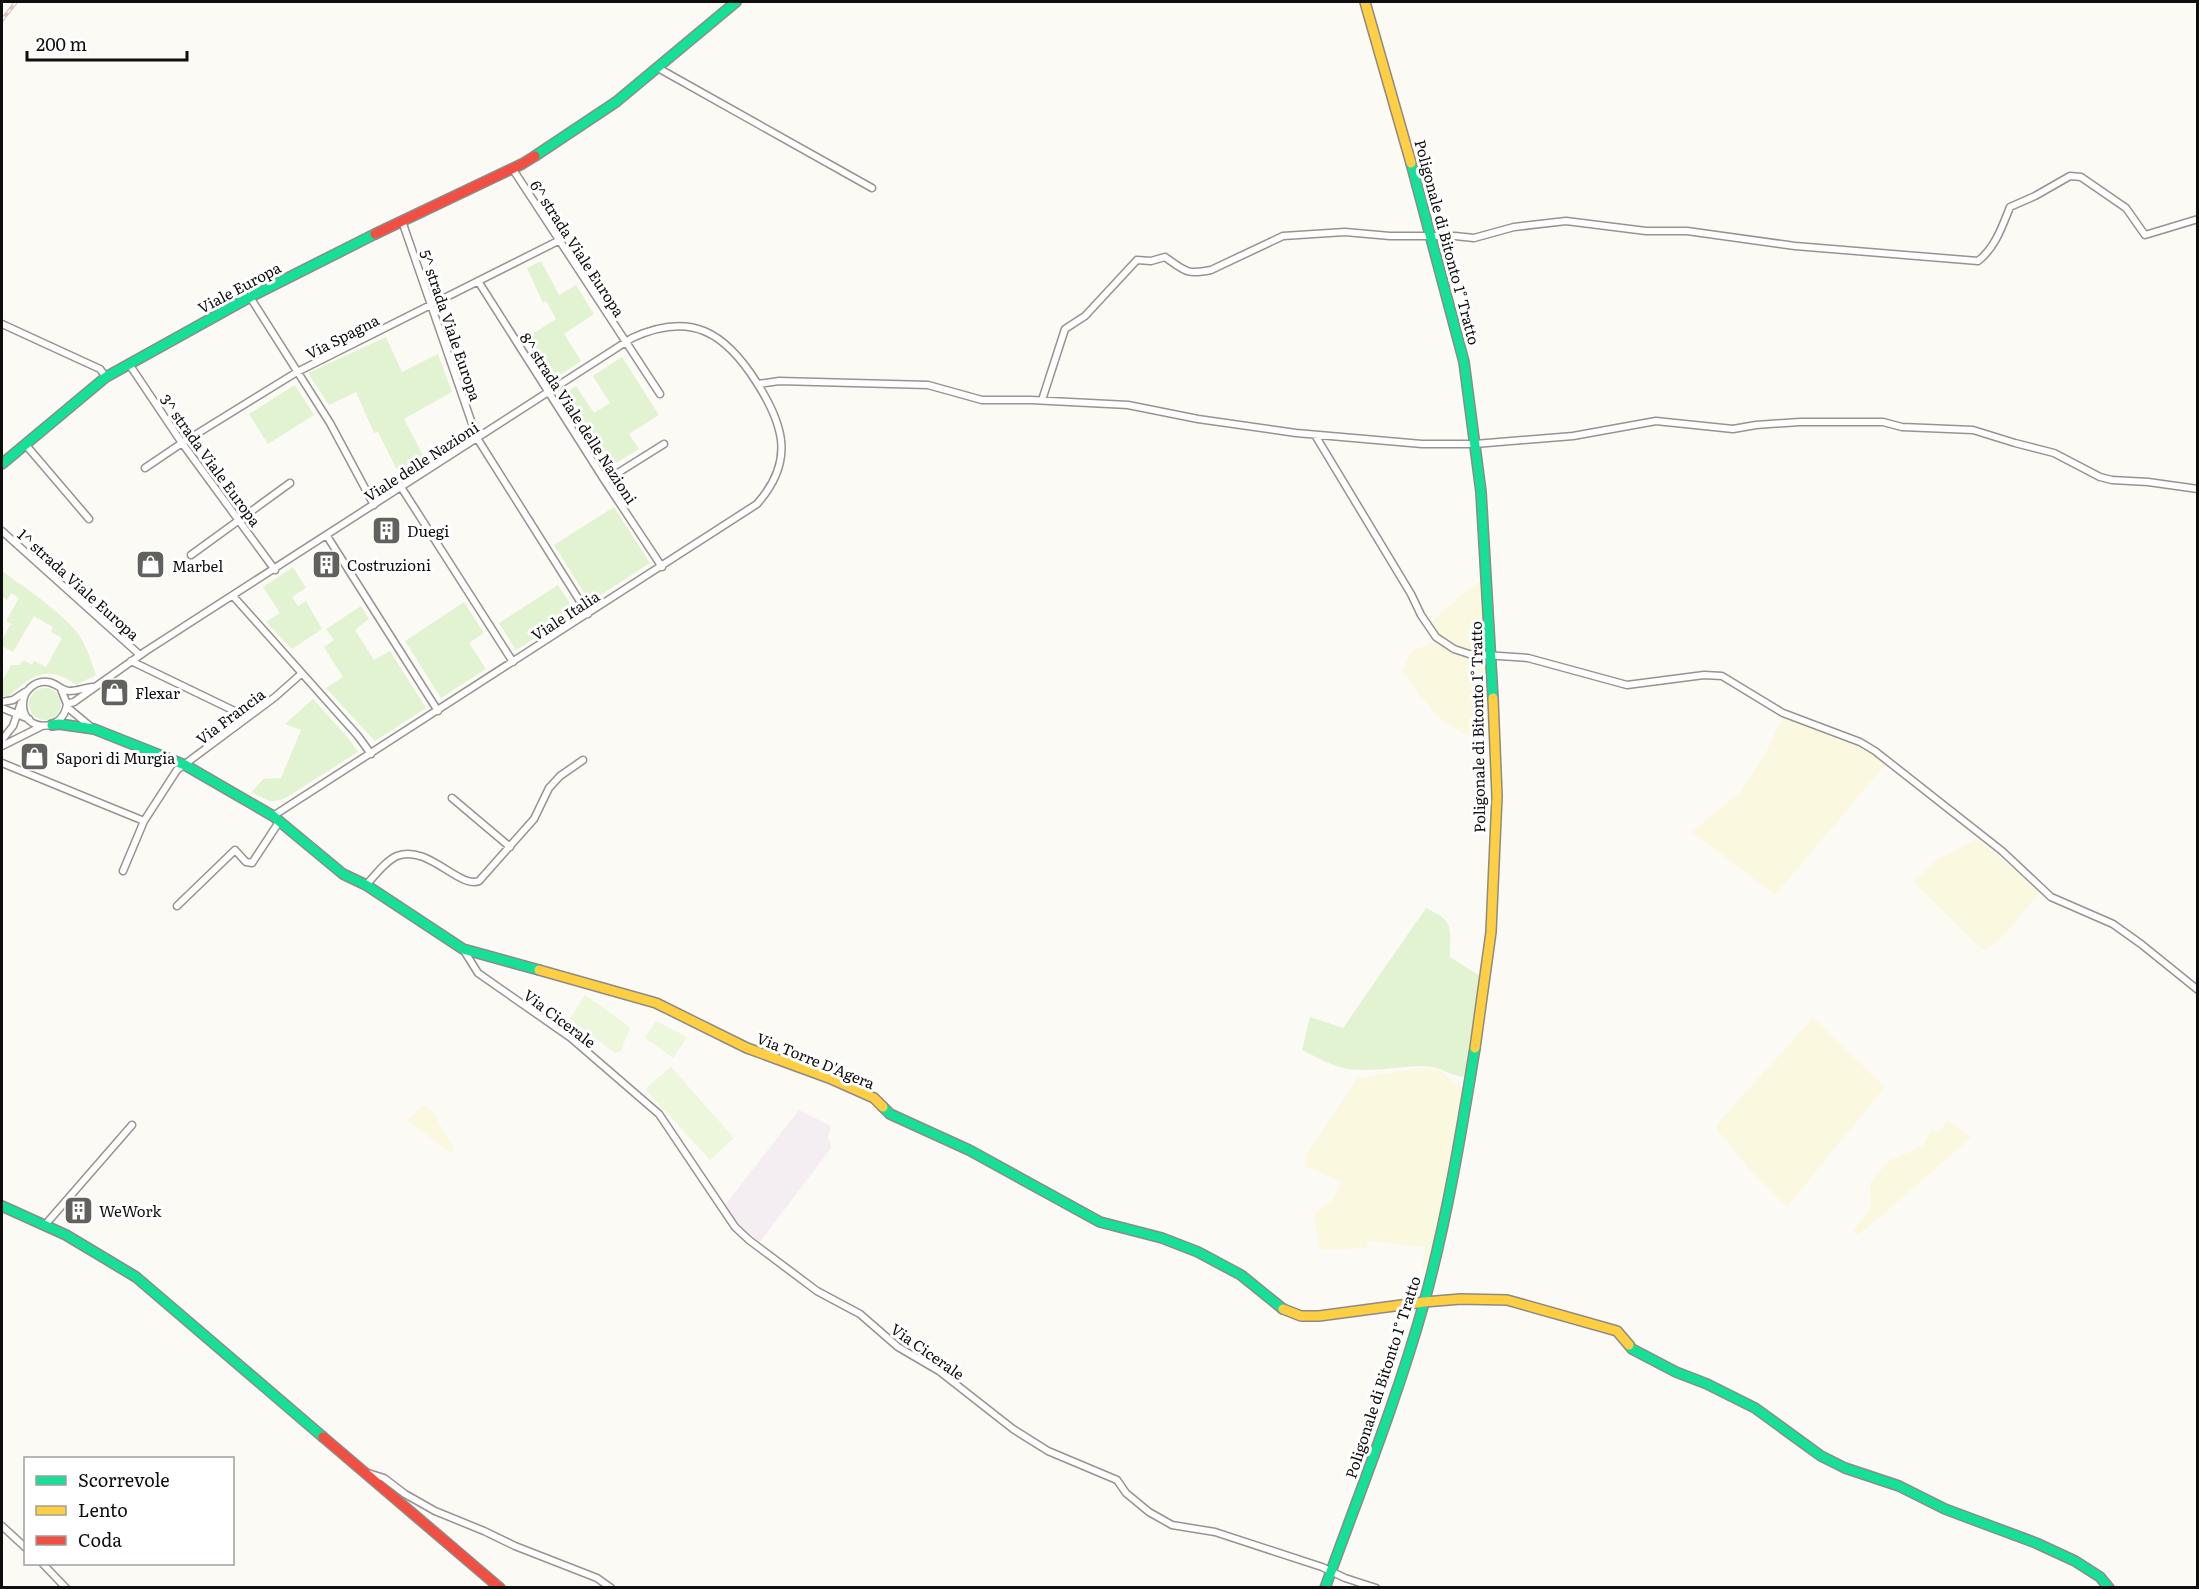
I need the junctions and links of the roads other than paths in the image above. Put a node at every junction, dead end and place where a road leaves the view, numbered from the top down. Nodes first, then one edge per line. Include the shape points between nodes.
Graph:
1 (736, 2) edge
2 (1365, 2) edge
3 (658, 68) junction
4 (511, 167) junction
5 (872, 188) dead end
6 (2198, 219) edge
7 (402, 221) junction
8 (1432, 236) junction
9 (558, 241) junction
10 (478, 281) junction
11 (250, 297) junction
12 (432, 305) junction
13 (2, 324) edge
14 (625, 342) junction
15 (129, 364) junction
16 (297, 372) junction
17 (106, 377) junction
18 (758, 384) junction
19 (547, 392) junction
20 (660, 394) dead end
21 (1042, 400) junction
22 (1315, 435) junction
23 (477, 438) junction
24 (182, 443) junction
25 (25, 444) junction
26 (664, 444) dead end
27 (1475, 444) junction
28 (2, 464) edge
29 (146, 468) dead end
30 (604, 481) junction
31 (290, 483) dead end
32 (401, 487) junction
33 (2198, 489) edge
34 (374, 505) junction
35 (89, 519) dead end
36 (239, 520) junction
37 (2, 531) edge
38 (327, 536) junction
39 (191, 555) dead end
40 (662, 567) junction
41 (275, 570) junction
42 (233, 596) junction
43 (588, 614) junction
44 (1491, 654) junction
45 (140, 655) junction
46 (131, 661) junction
47 (513, 662) junction
48 (301, 674) junction
49 (95, 686) junction
50 (61, 689) junction
51 (28, 690) junction
52 (24, 697) junction
53 (2, 702) edge
54 (67, 705) junction
55 (2, 708) edge
56 (438, 711) junction
57 (16, 716) junction
58 (247, 717) junction
59 (28, 719) junction
60 (47, 726) junction
61 (94, 729) junction
62 (2, 740) edge
63 (2, 746) edge
64 (371, 754) junction
65 (583, 760) dead end
66 (2, 763) edge
67 (185, 765) junction
68 (452, 798) dead end
69 (276, 819) junction
70 (144, 821) junction
71 (510, 847) junction
72 (123, 871) dead end
73 (366, 885) junction
74 (177, 906) dead end
75 (463, 949) junction
76 (2198, 990) edge
77 (132, 1125) dead end
78 (2, 1206) edge
79 (45, 1225) junction
80 (1424, 1302) junction
81 (364, 1472) junction
82 (2, 1526) edge
83 (24, 1546) edge
84 (45, 1565) edge
85 (1332, 1571) junction
86 (66, 1587) edge
87 (500, 1587) edge
88 (611, 1587) edge
89 (1325, 1587) edge
90 (1376, 1587) edge
91 (2109, 1587) edge

1 - 3 street, Viale Europa
2 - 8 street, Poligonale di Bitonto 1° Tratto
3 - 4 street, Viale Europa via 602,112
3 - 5 street
4 - 7 street, Viale Europa
4 - 9 street, 6^ strada Viale Europa
6 - 8 street via 2145,235 2126,208 2081,177 2070,176 2010,207 1992,246 1978,261 1566,221 1514,227 1474,238
7 - 11 street, Viale Europa
7 - 12 street, 5^ strada Viale Europa
8 - 21 street via 1294,234 1198,273 1185,272 1165,257 1137,260 1085,316 1065,329
8 - 27 street, Poligonale di Bitonto 1° Tratto via 1464,362
9 - 10 street, Via Spagna
9 - 14 street, 6^ strada Viale Europa
10 - 12 street, Via Spagna
10 - 19 street, 8^ strada Viale delle Nazioni
11 - 15 street, Viale Europa
11 - 16 street
12 - 16 street, Via Spagna
12 - 23 street, 5^ strada Viale Europa
13 - 17 street via 100,369
14 - 18 street, Viale delle Nazioni via 660,327 706,331 738,354
14 - 19 street, Viale delle Nazioni
14 - 20 street, 6^ strada Viale Europa
15 - 17 street, Viale Europa
15 - 24 street, 3^ strada Viale Europa
16 - 24 street, Via Spagna
16 - 34 street via 330,423
17 - 25 street, Viale Europa
18 - 21 street via 779,381 928,385 982,400
18 - 40 street, Viale Italia via 775,412 782,440 780,464 771,485 750,510
19 - 23 street, Viale delle Nazioni
19 - 30 street, 8^ strada Viale delle Nazioni
21 - 22 street via 1128,405
22 - 27 street
22 - 44 street via 1436,637 1469,654
23 - 32 street, Viale delle Nazioni
23 - 43 street, 5^ strada Viale Europa
24 - 29 street, Via Spagna
24 - 36 street, 3^ strada Viale Europa
25 - 28 street, Viale Europa
25 - 35 street
26 - 30 street
27 - 33 street via 1573,436 1656,421 1733,429 1879,421 1902,427 1973,430 2054,453 2106,478
27 - 44 street, Poligonale di Bitonto 1° Tratto
30 - 40 street, 8^ strada Viale delle Nazioni
31 - 36 street
32 - 34 street, Viale delle Nazioni
32 - 47 street
34 - 38 street, Viale delle Nazioni
36 - 39 street
36 - 41 street, 3^ strada Viale Europa
37 - 45 street, 1^ strada Viale Europa
38 - 41 street, Viale delle Nazioni
38 - 56 street
40 - 43 street, Viale Italia
41 - 42 street, Viale delle Nazioni
42 - 45 street, Viale delle Nazioni
42 - 48 street
43 - 47 street, Viale Italia
44 - 76 street via 1528,658 1627,686 1722,676 1783,713 1875,751 2001,851 2051,897 2113,924
44 - 80 street, Poligonale di Bitonto 1° Tratto via 1497,796 1491,932 1452,1188
45 - 46 street, Viale delle Nazioni
46 - 49 street, Viale delle Nazioni
46 - 58 street
47 - 56 street, Viale Italia
48 - 58 street, Via Francia
48 - 64 street
49 - 50 street, Viale delle Nazioni
49 - 54 street, Viale delle Nazioni
50 - 51 street via 48,682
50 - 54 street
51 - 52 street
51 - 53 street
52 - 57 street
52 - 59 street via 23,709
54 - 60 street via 62,718
54 - 61 street
55 - 57 street
56 - 64 street, Viale Italia
57 - 59 street
57 - 62 street
58 - 67 street, Via Francia
59 - 60 street
60 - 61 street, Via Torre D'Agera
60 - 63 street
61 - 67 street, Via Torre D'Agera
64 - 69 street, Viale Italia
65 - 71 street via 549,788 534,819
66 - 70 street
67 - 69 street, Via Torre D'Agera
67 - 70 street, Via Francia via 171,777
68 - 71 street
69 - 73 street, Via Torre D'Agera via 343,874
69 - 74 street via 252,863 235,850
70 - 72 street, Via Francia
71 - 73 street via 474,883 430,860 408,854 387,863
73 - 75 street, Via Torre D'Agera
75 - 80 street, Via Torre D'Agera via 656,1003 747,1048 829,1078 874,1098 890,1114 969,1150 1100,1222 1198,1252 1240,1275 1284,1310 1301,1316 1319,1316
75 - 85 street, Via Cicerale via 478,973 571,1038 659,1114 735,1227 817,1291 860,1314 898,1347 939,1371 1013,1429 1048,1451 1117,1480 1149,1512 1172,1525 1215,1532
77 - 79 street
78 - 79 street
79 - 81 street via 136,1277
80 - 85 street, Poligonale di Bitonto 1° Tratto
80 - 91 street, Via Torre D'Agera via 1507,1300 1617,1331 1632,1349 1755,1408 1821,1456 2075,1561
81 - 87 street
81 - 88 street via 384,1478 424,1506
82 - 83 street
84 - 86 street
85 - 89 street, Poligonale di Bitonto 1° Tratto
85 - 90 street, Via Cicerale

